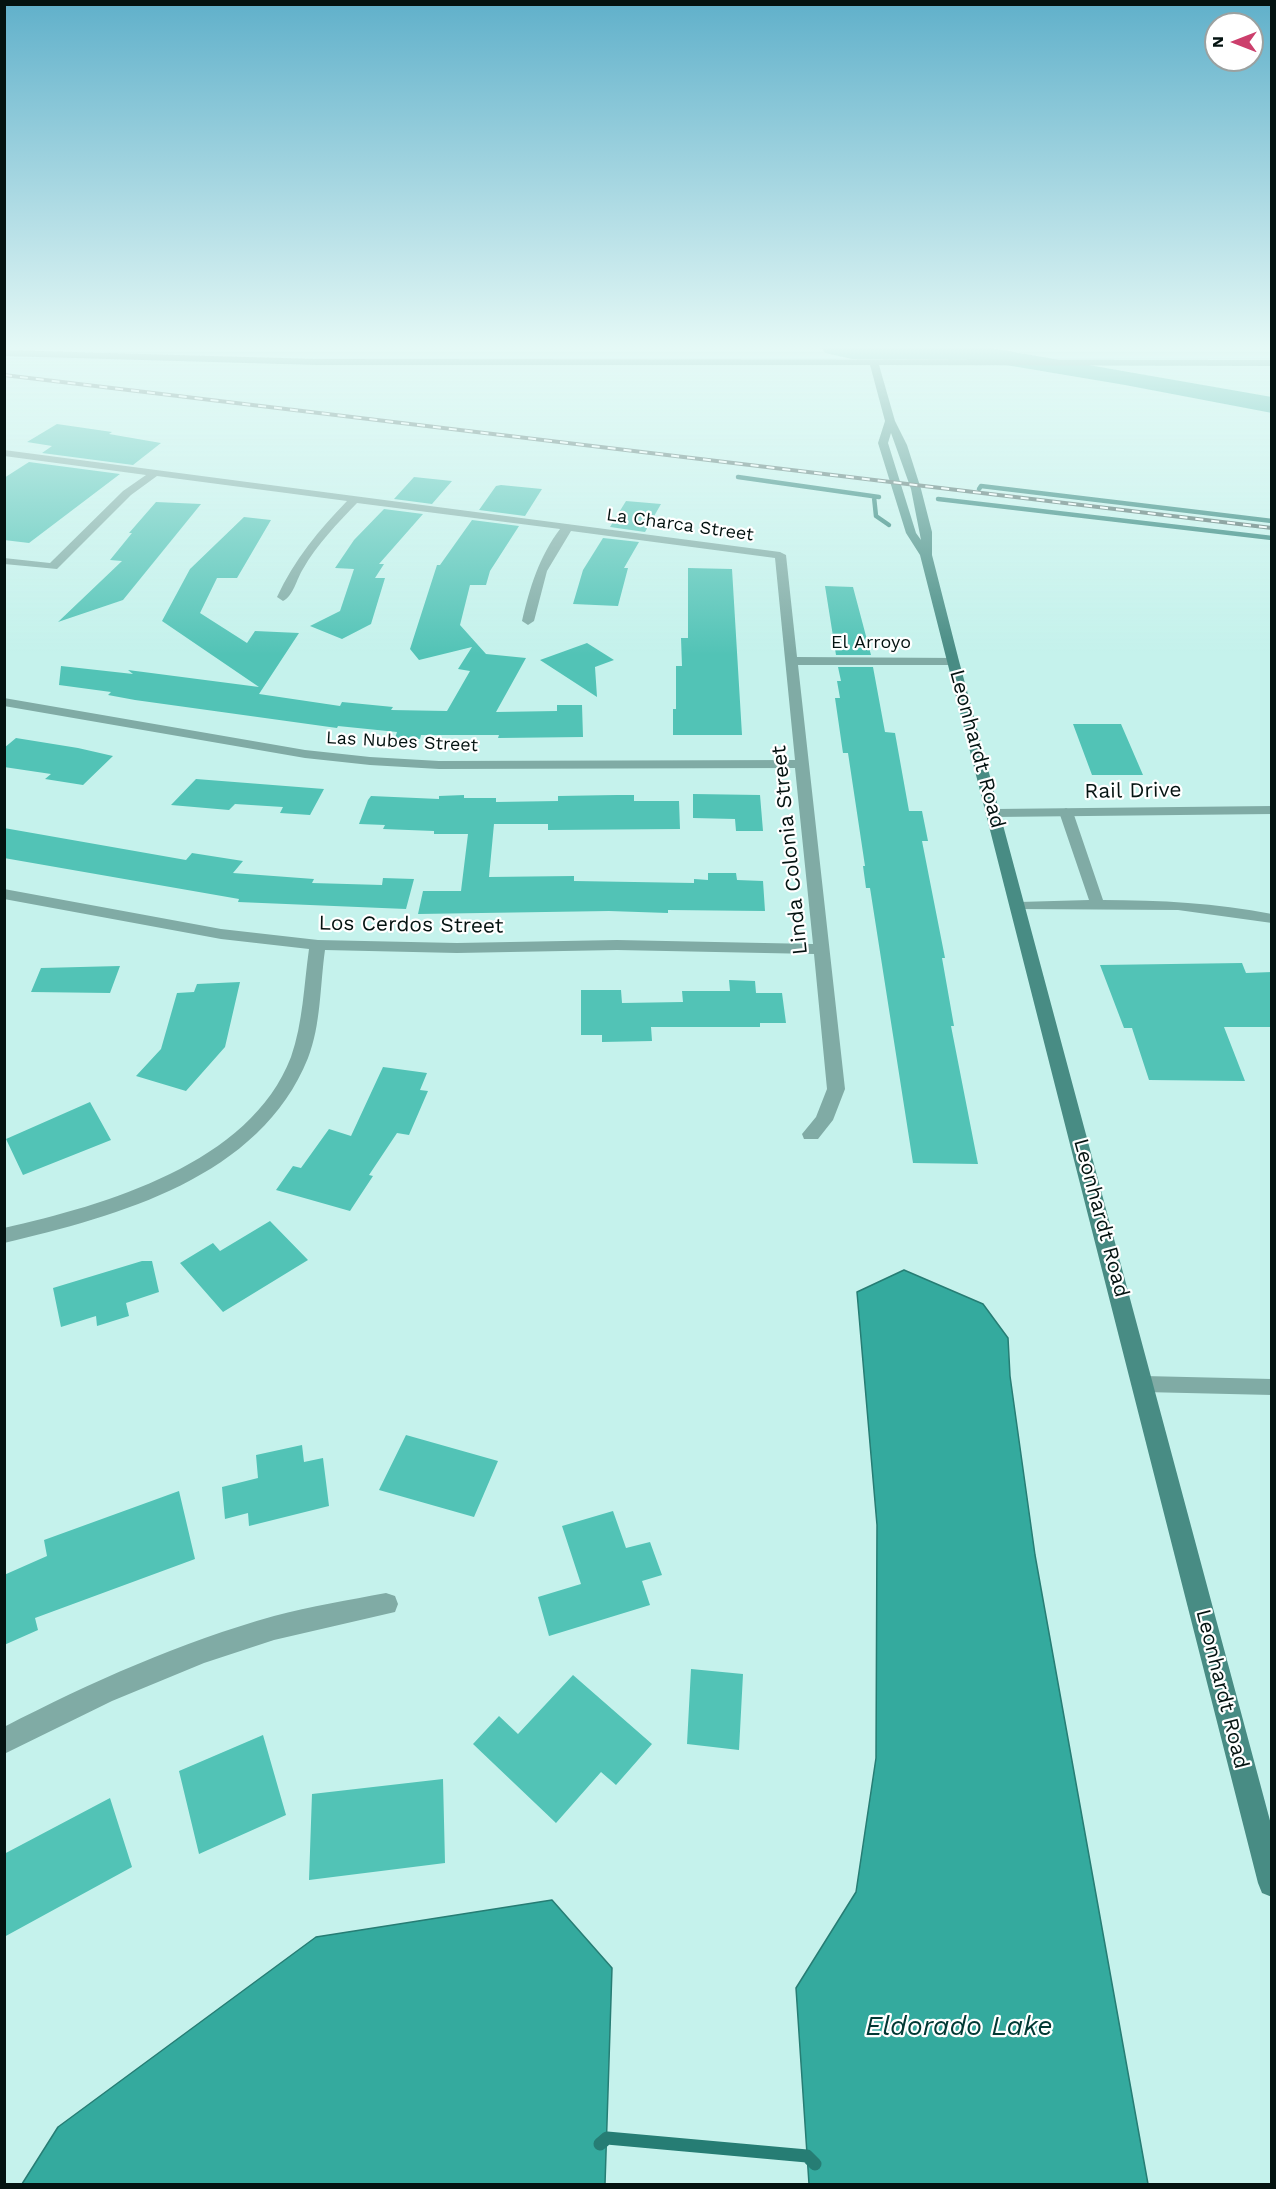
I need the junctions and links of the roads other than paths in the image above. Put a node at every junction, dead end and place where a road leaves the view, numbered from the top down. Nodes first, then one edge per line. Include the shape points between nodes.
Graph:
1 (886, 450) edge
2 (904, 450) edge
3 (4, 453) edge
4 (156, 472) junction
5 (355, 499) junction
6 (568, 527) junction
7 (780, 555) joint
8 (926, 555) junction
9 (4, 561) edge
10 (283, 597) dead end
11 (528, 621) dead end
12 (790, 661) junction
13 (953, 661) junction
14 (4, 702) edge
15 (802, 764) junction
16 (1272, 810) edge
17 (1066, 812) junction
18 (995, 813) junction
19 (4, 894) edge
20 (1098, 904) junction
21 (1019, 906) junction
22 (1272, 919) edge
23 (318, 945) junction
24 (821, 949) junction
25 (811, 1134) dead end
26 (4, 1236) edge
27 (1144, 1384) junction
28 (1272, 1387) edge
29 (386, 1604) dead end
30 (4, 1741) edge
31 (1272, 1883) edge

1 - 8 street, Leonhardt Road via 910,533
2 - 8 street, Leonhardt Road via 927,532
3 - 4 street, La Charca Street
4 - 5 street, La Charca Street
4 - 9 street via 128,493 53,567
5 - 6 street, La Charca Street
5 - 10 street via 314,541 292,574
6 - 7 street, La Charca Street
6 - 11 street via 540,570
7 - 12 street, Linda Colonia Street
8 - 13 street, Leonhardt Road
12 - 13 street, El Arroyo
12 - 15 street, Linda Colonia Street
13 - 18 street, Leonhardt Road
14 - 15 street, Las Nubes Street via 304,754 370,761 439,765
15 - 24 street, Linda Colonia Street
16 - 17 street, Rail Drive
17 - 18 street, Rail Drive
17 - 20 lane
18 - 21 street, Leonhardt Road
19 - 23 street, Los Cerdos Street via 221,934
20 - 21 lane
20 - 22 lane via 1210,909
21 - 27 street, Leonhardt Road
23 - 24 street, Los Cerdos Street
23 - 26 street via 304,1041 291,1077 230,1146 184,1177 117,1206
24 - 25 street, Linda Colonia Street via 836,1089 824,1120
27 - 28 lane
27 - 31 street, Leonhardt Road
29 - 30 street via 275,1628 181,1658 86,1698

